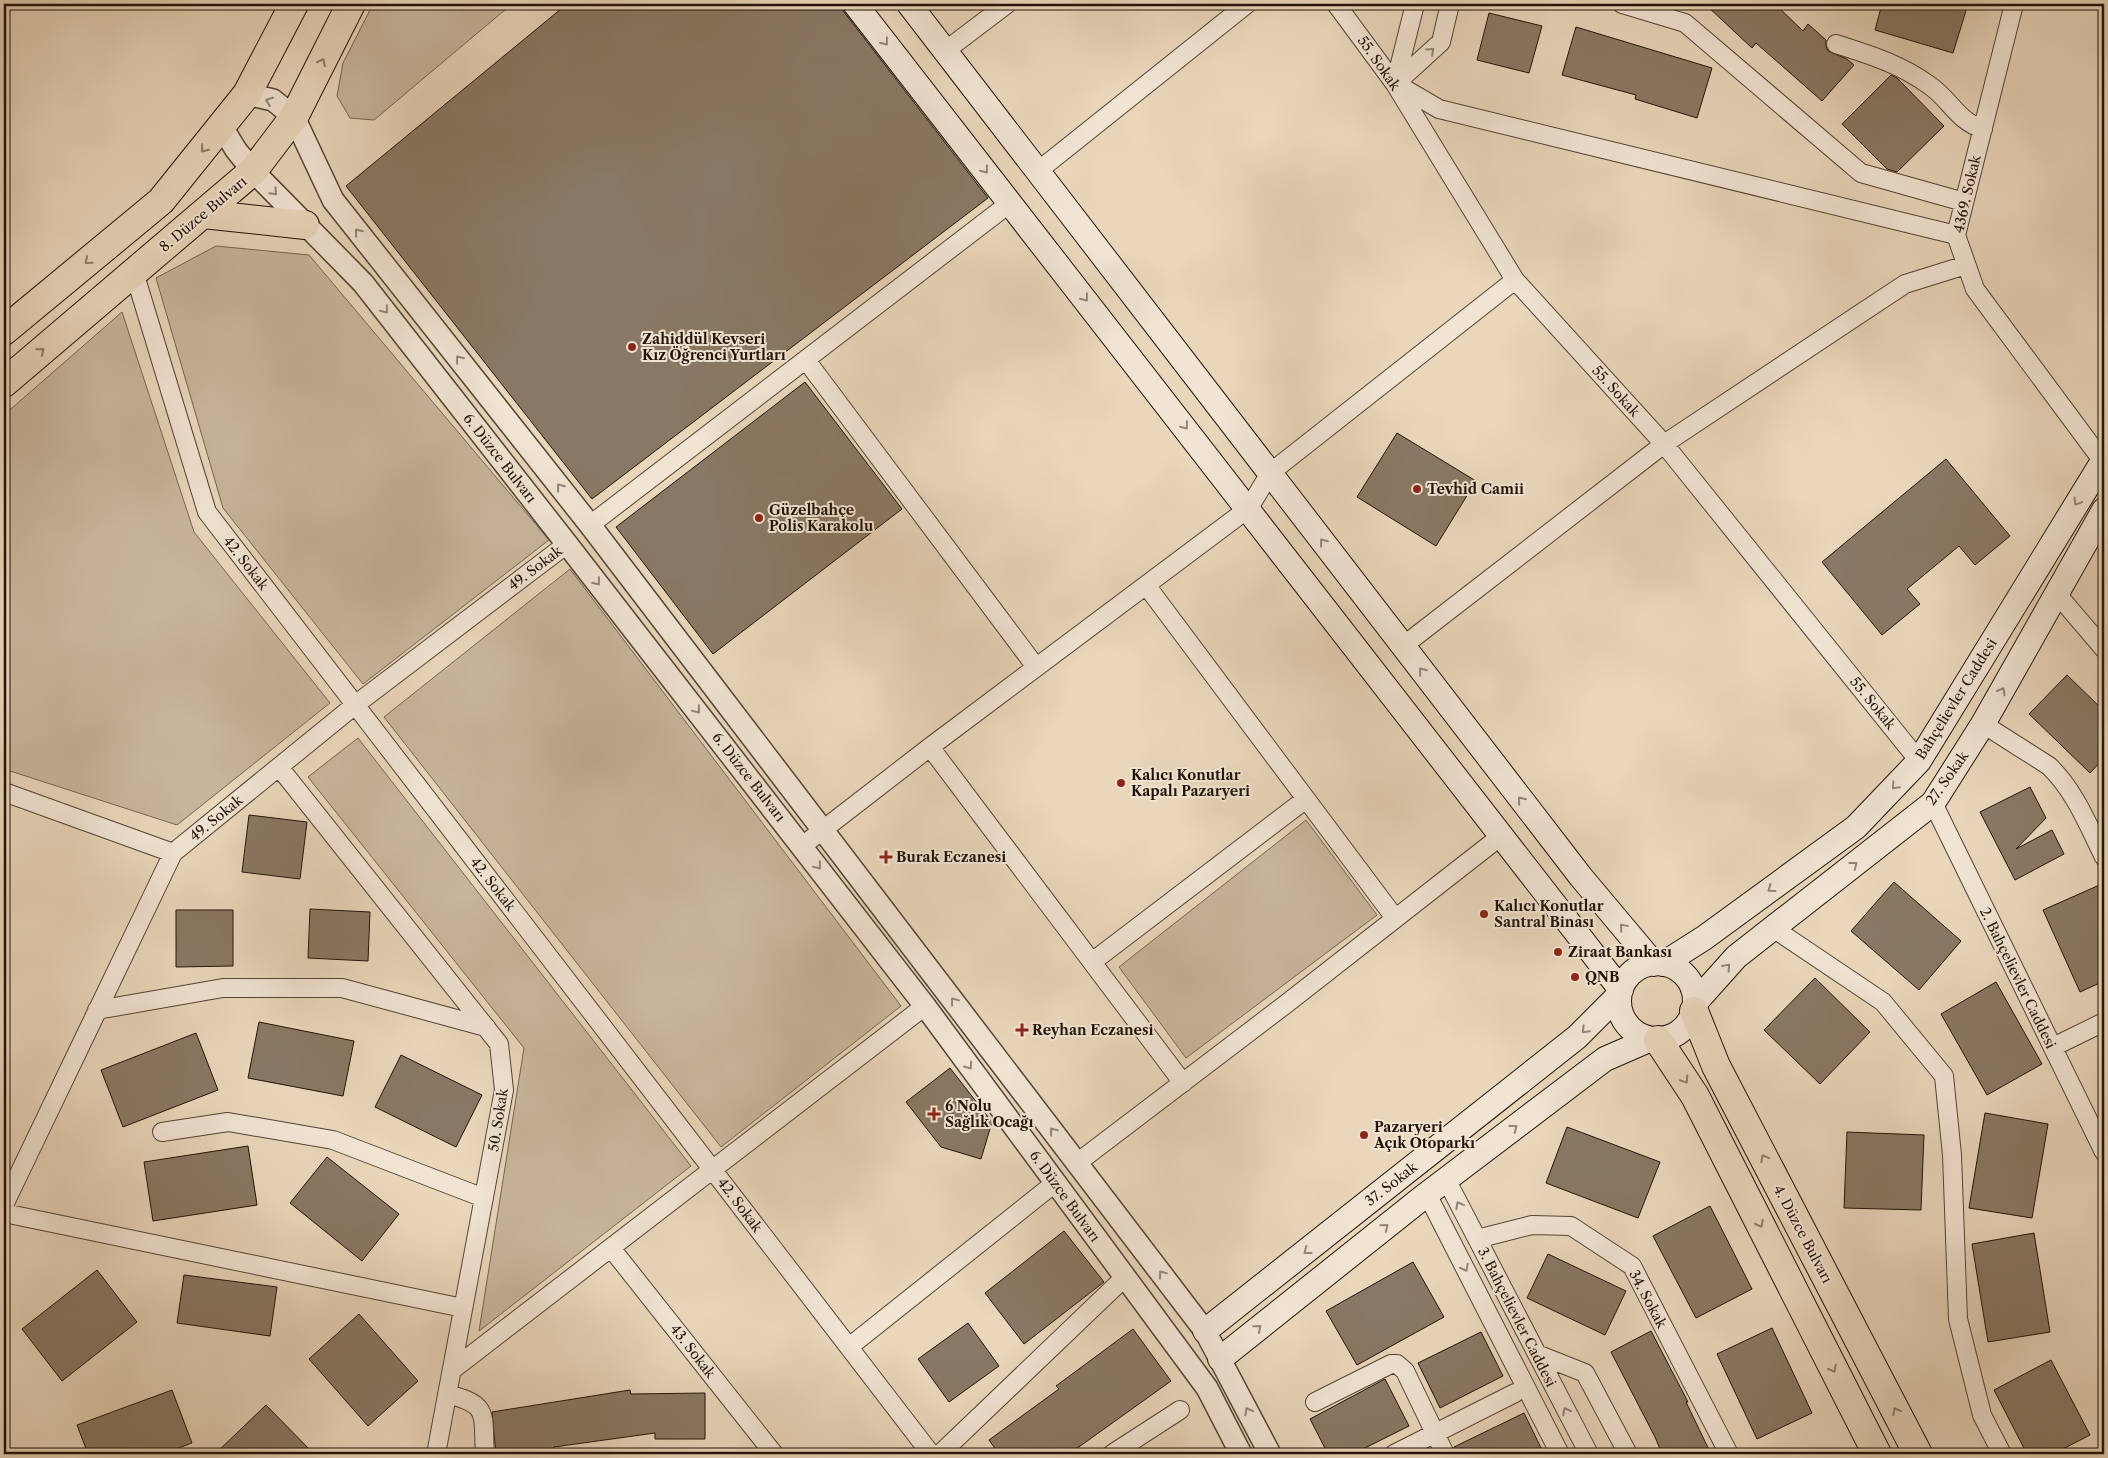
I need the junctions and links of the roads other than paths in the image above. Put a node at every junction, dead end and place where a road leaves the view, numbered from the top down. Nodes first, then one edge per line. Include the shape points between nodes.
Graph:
1 (294, 4) edge
2 (351, 4) edge
3 (855, 4) edge
4 (909, 4) edge
5 (1007, 4) edge
6 (1247, 4) edge
7 (1336, 4) edge
8 (1415, 4) edge
9 (1450, 4) edge
10 (1622, 4) edge
11 (2014, 4) edge
12 (1836, 44) dead end
13 (945, 51) junction
14 (1395, 84) junction
15 (247, 94) junction
16 (294, 117) junction
17 (222, 127) junction
18 (1982, 129) junction
19 (253, 171) junction
20 (1038, 171) junction
21 (1964, 202) junction
22 (1010, 203) junction
23 (203, 214) junction
24 (305, 225) junction
25 (1956, 235) junction
26 (1966, 266) junction
27 (134, 272) junction
28 (1515, 280) junction
29 (4, 331) edge
30 (806, 360) junction
31 (4, 382) edge
32 (1664, 444) junction
33 (2104, 461) edge
34 (1270, 473) junction
35 (1248, 508) junction
36 (2104, 510) edge
37 (590, 525) junction
38 (567, 544) junction
39 (1146, 585) junction
40 (2057, 594) junction
41 (1403, 646) junction
42 (2104, 650) edge
43 (1036, 667) junction
44 (355, 705) junction
45 (1983, 724) junction
46 (930, 747) junction
47 (1919, 760) junction
48 (280, 766) junction
49 (4, 792) edge
50 (1306, 799) junction
51 (1933, 803) junction
52 (823, 830) junction
53 (1501, 836) junction
54 (802, 846) junction
55 (173, 853) junction
56 (2104, 857) edge
57 (1395, 918) junction
58 (1773, 928) junction
59 (1092, 962) junction
60 (1659, 964) junction
61 (1620, 993) junction
62 (925, 1006) junction
63 (1695, 1007) junction
64 (97, 1010) junction
65 (2104, 1022) edge
66 (486, 1027) junction
67 (1654, 1039) junction
68 (2053, 1047) junction
69 (1183, 1083) junction
70 (1519, 1083) junction
71 (1540, 1109) junction
72 (162, 1132) dead end
73 (2104, 1152) edge
74 (1077, 1163) junction
75 (714, 1170) junction
76 (1446, 1179) junction
77 (1055, 1182) junction
78 (1427, 1194) junction
79 (484, 1198) junction
80 (4, 1205) edge
81 (4, 1213) edge
82 (1336, 1228) junction
83 (1477, 1239) junction
84 (612, 1248) junction
85 (1354, 1252) junction
86 (1125, 1277) junction
87 (463, 1308) junction
88 (1205, 1331) junction
89 (849, 1347) junction
90 (1537, 1354) junction
91 (1220, 1359) junction
92 (452, 1370) junction
93 (1515, 1393) dead end
94 (448, 1394) junction
95 (1315, 1402) dead end
96 (1180, 1410) dead end
97 (1435, 1434) junction
98 (436, 1454) edge
99 (485, 1454) edge
100 (774, 1454) edge
101 (931, 1454) edge
102 (940, 1454) edge
103 (1112, 1454) edge
104 (1241, 1454) edge
105 (1270, 1454) edge
106 (1394, 1454) edge
107 (1444, 1454) edge
108 (1560, 1454) edge
109 (1589, 1454) edge
110 (1628, 1454) edge
111 (1729, 1454) edge
112 (1876, 1454) edge
113 (1918, 1454) edge
114 (2002, 1454) edge

1 - 15 main road
16 -> 2 main road, 8. Düzce Bulvarı
3 -> 22 main road
4 - 13 main road
5 - 13 street
6 - 20 street
7 - 14 street, 55. Sokak
8 - 14 street
14 -> 9 street via 1441,42
10 - 21 street via 1685,23 1861,173
11 - 18 street, 4369. Sokak
12 - 18 street via 1890,62 1930,85 1966,122
13 - 20 main road
14 - 25 street via 1439,109
14 - 28 street, 55. Sokak
16 -> 15 street via 273,100
15 - 17 main road
16 - 19 main road, 8. Düzce Bulvarı
37 -> 16 street, 6. Düzce Bulvarı via 333,200
17 - 19 street, 6. Düzce Bulvarı
17 -> 29 main road via 161,201
18 - 21 street, 4369. Sokak
19 - 23 main road, 8. Düzce Bulvarı
19 -> 24 street, 6. Düzce Bulvarı
20 - 34 main road
21 - 25 street, 4369. Sokak
22 - 30 street
22 -> 35 main road
23 - 24 main road
23 - 27 main road, 8. Düzce Bulvarı
24 -> 38 street, 6. Düzce Bulvarı via 363,283
25 - 26 street, 4369. Sokak
26 - 32 street via 1905,284
26 - 33 street, 4369. Sokak via 1975,289
31 -> 27 main road, 8. Düzce Bulvarı
27 - 44 street, 42. Sokak via 207,512
28 - 32 street, 55. Sokak
28 - 34 street
30 - 37 street
30 - 43 street
32 - 41 street
32 - 47 street, 55. Sokak
33 -> 47 main road, Bahçelievler Caddesi
34 - 35 street
41 -> 34 main road
35 - 39 street
35 - 53 main road
36 - 40 main road, 27. Sokak
37 - 52 street, 6. Düzce Bulvarı
38 - 44 street, 49. Sokak
38 -> 54 street, 6. Düzce Bulvarı
39 - 43 street
39 - 50 street
40 - 42 street
45 -> 40 main road, 27. Sokak
60 -> 41 main road via 1581,877
43 - 46 street
44 - 48 street, 49. Sokak
44 - 75 street, 42. Sokak
45 - 51 main road, 27. Sokak
45 - 56 street via 2058,774 2072,793
46 - 52 street
46 - 59 street
47 -> 60 main road, Bahçelievler Caddesi via 1856,827 1704,938
48 - 55 street, 49. Sokak
48 - 66 street, 50. Sokak
49 - 55 street
50 - 57 street
50 - 59 street
58 -> 51 main road, 27. Sokak
51 - 68 street, 2. Bahçelievler Caddesi
52 - 54 street
74 -> 52 street, 6. Düzce Bulvarı
53 - 57 street
53 - 61 main road
54 -> 62 street, 6. Düzce Bulvarı
55 - 64 street, 49. Sokak
57 - 69 street
63 -> 58 main road, 27. Sokak via 1736,957
58 - 114 street via 1883,1002 1944,1076 1952,1155 1958,1318 1982,1415
59 - 69 street
60 - 61 main road via 1630,974
60 - 63 main road via 1683,973 1694,992
61 - 67 main road via 1619,1007 1623,1019 1640,1035
61 -> 70 main road, 37. Sokak via 1577,1038
62 - 75 street
62 -> 77 street, 6. Düzce Bulvarı
63 - 67 main road via 1689,1022 1680,1031 1670,1037
113 -> 63 main road, 4. Düzce Bulvarı via 1716,1066
64 - 66 street via 223,988 342,988
64 - 80 street, 49. Sokak
65 - 68 street
66 - 79 street, 50. Sokak via 499,1044 504,1090
67 - 71 main road via 1605,1059
67 -> 112 main road via 1695,1096
68 - 73 street, 2. Bahçelievler Caddesi
69 - 74 street
70 - 71 main road
70 - 82 main road, 37. Sokak
76 -> 71 main road
72 - 79 street via 228,1122 333,1140
88 -> 74 street, 6. Düzce Bulvarı
75 - 84 street
75 - 89 street, 42. Sokak
76 - 78 main road
83 -> 76 street, 3. Bahçelievler Caddesi
77 - 86 street, 6. Düzce Bulvarı
77 - 89 street
85 -> 78 main road
78 -> 108 street, 3. Bahçelievler Caddesi
79 - 87 street, 50. Sokak
81 - 87 street
82 - 85 main road
82 -> 88 main road, 37. Sokak
83 - 90 street, 3. Bahçelievler Caddesi
83 - 111 street, 34. Sokak via 1532,1225 1571,1226 1632,1266
84 - 92 street
84 - 100 street, 43. Sokak
91 -> 85 main road
86 - 102 street
86 - 104 street, 6. Düzce Bulvarı via 1207,1388
87 - 92 street, 50. Sokak
88 - 91 street, 6. Düzce Bulvarı
89 - 101 street, 42. Sokak
109 -> 90 street, 3. Bahçelievler Caddesi
90 - 110 street via 1585,1373
105 -> 91 street, 6. Düzce Bulvarı
92 - 94 street, 50. Sokak
93 - 97 street
94 - 98 street, 50. Sokak
94 - 99 street via 471,1400 479,1408
95 - 97 street via 1390,1364 1397,1364 1405,1371
96 - 103 street
97 - 106 street
97 - 107 street

